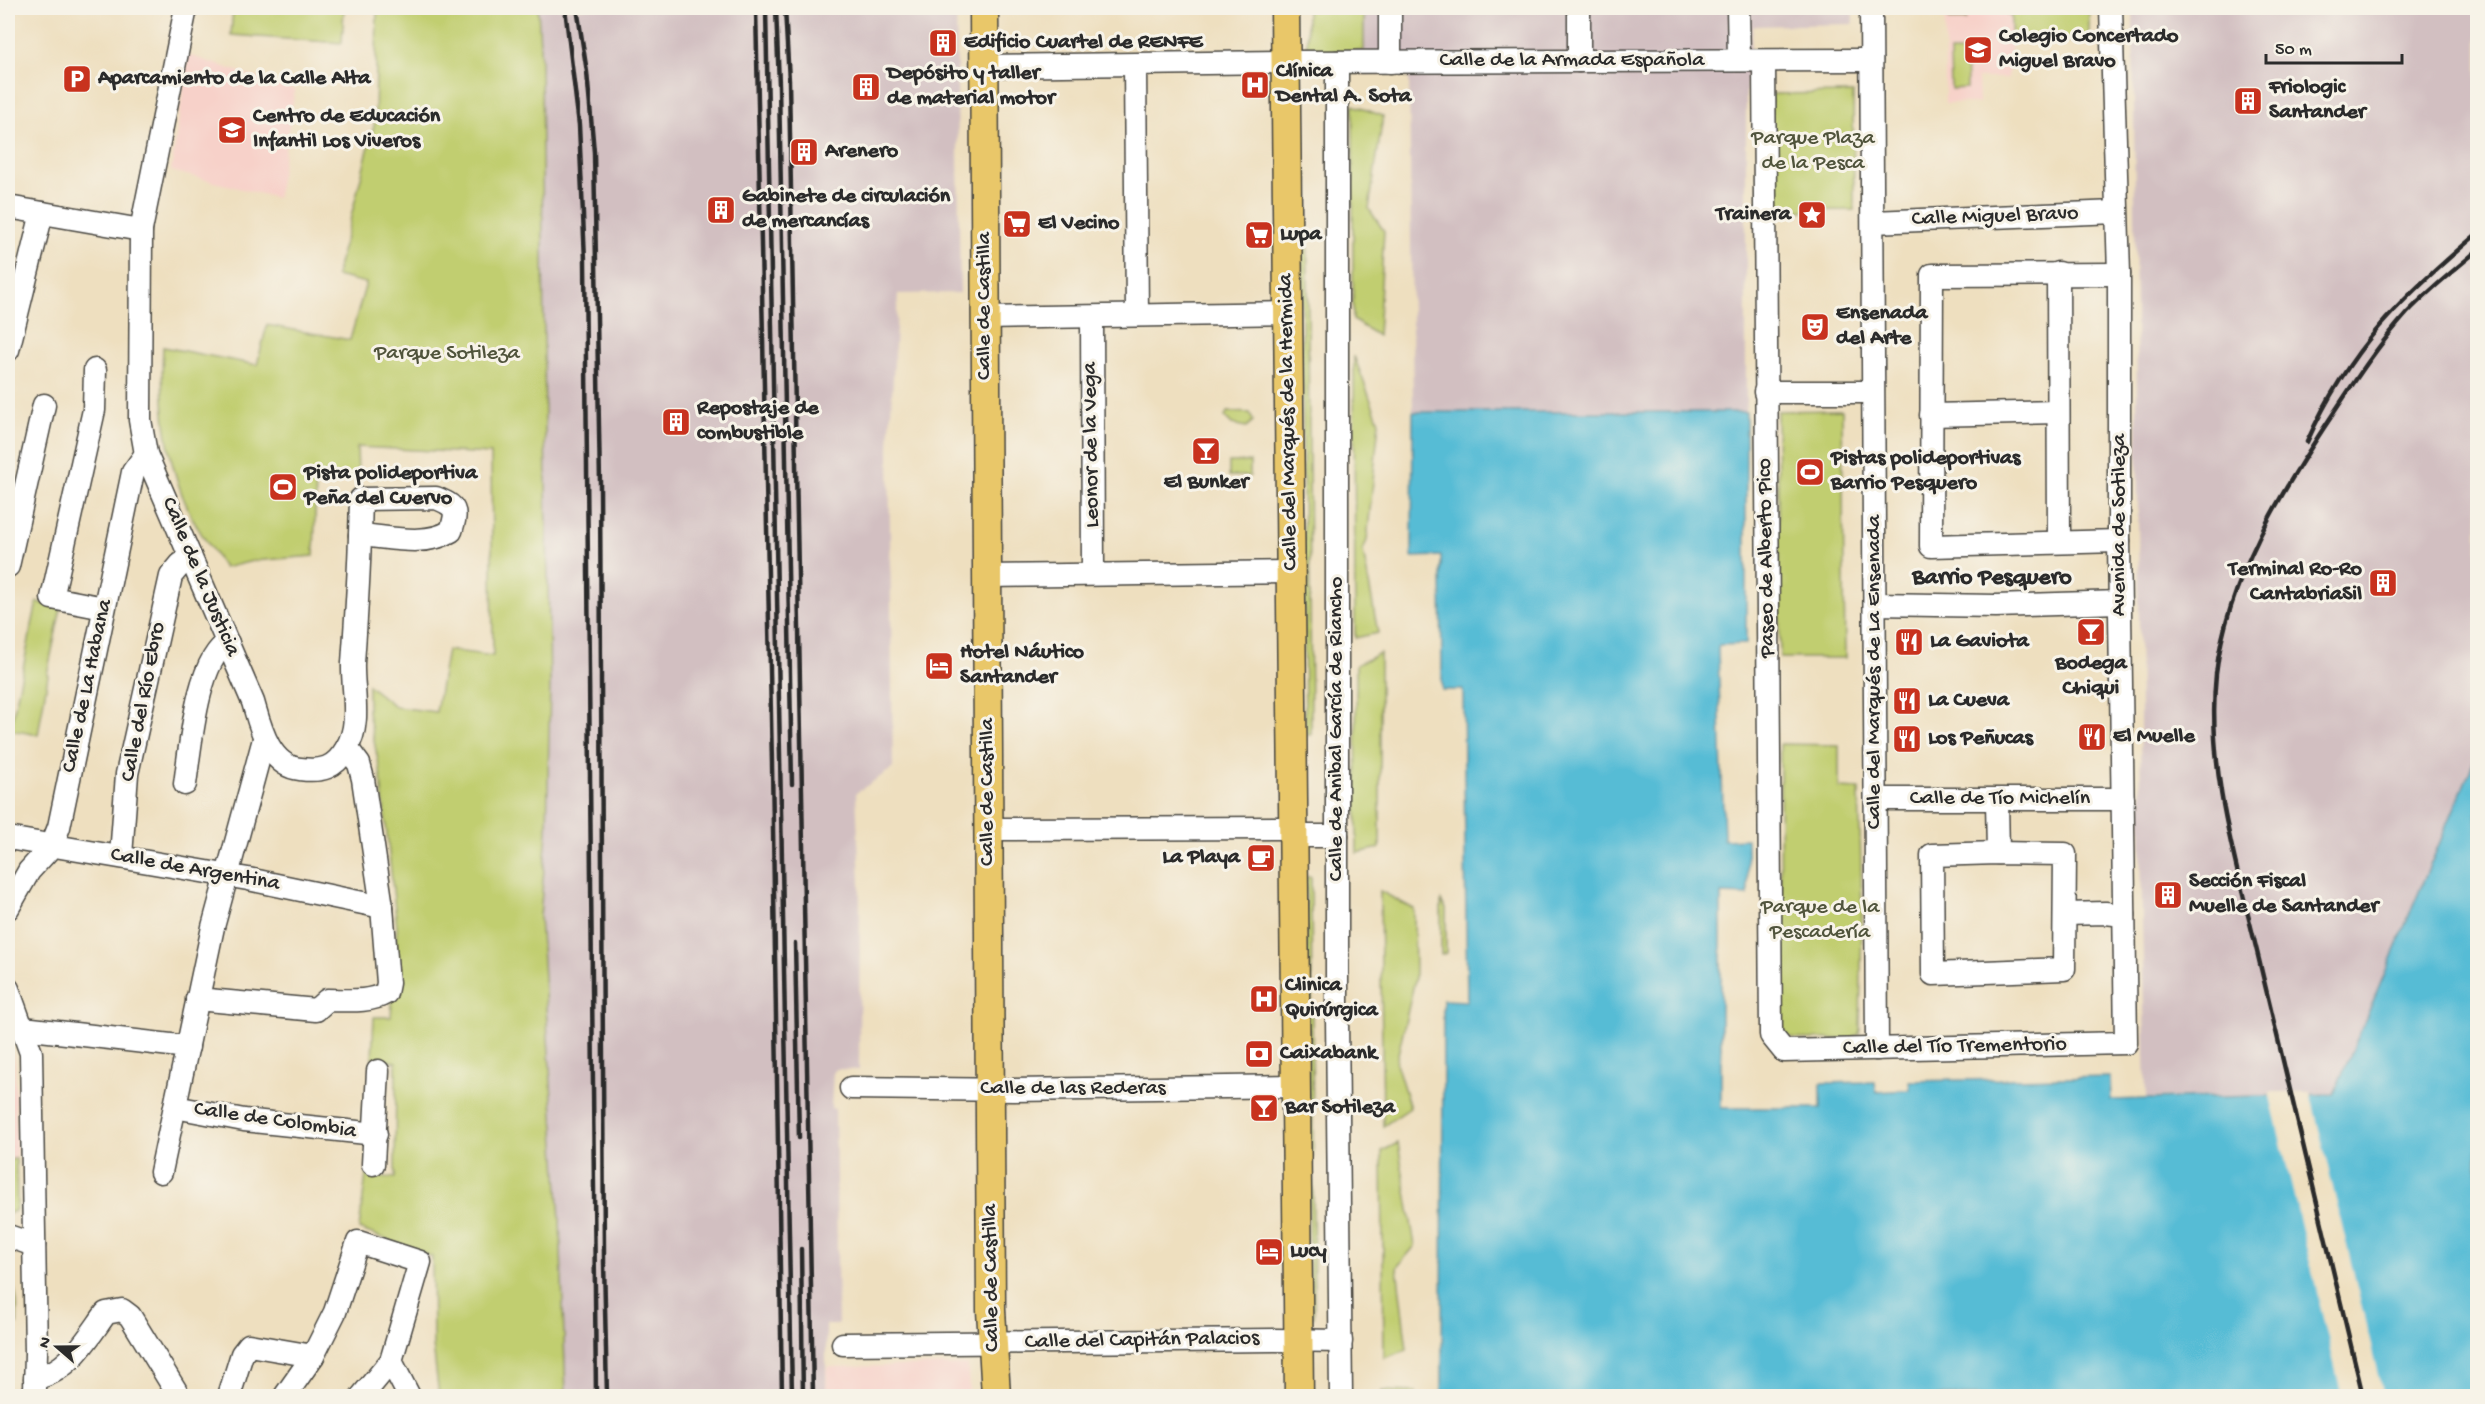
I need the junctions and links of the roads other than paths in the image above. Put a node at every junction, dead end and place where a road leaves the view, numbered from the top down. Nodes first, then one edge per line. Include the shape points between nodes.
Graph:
1 (186, 8) edge
2 (984, 8) edge
3 (1285, 8) edge
4 (1390, 8) edge
5 (1579, 8) edge
6 (1738, 8) edge
7 (1871, 8) edge
8 (2111, 8) edge
9 (1739, 60) junction
10 (1871, 60) junction
11 (1579, 61) junction
12 (1764, 61) junction
13 (1285, 62) junction
14 (1336, 62) junction
15 (1390, 62) junction
16 (1135, 65) junction
17 (984, 66) junction
18 (8, 207) edge
19 (2116, 212) junction
20 (42, 213) junction
21 (1873, 222) junction
22 (141, 230) junction
23 (2058, 273) junction
24 (2119, 274) junction
25 (1288, 313) junction
26 (1137, 315) junction
27 (1092, 317) junction
28 (986, 318) junction
29 (8, 350) edge
30 (95, 370) dead end
31 (1765, 392) junction
32 (1872, 392) junction
33 (45, 405) dead end
34 (2058, 412) junction
35 (1932, 415) junction
36 (146, 454) junction
37 (360, 535) dead end
38 (2119, 541) junction
39 (2059, 542) junction
40 (190, 559) junction
41 (8, 566) edge
42 (1277, 572) junction
43 (1093, 574) junction
44 (986, 576) junction
45 (2120, 602) junction
46 (1875, 604) junction
47 (104, 608) junction
48 (228, 643) junction
49 (264, 740) junction
50 (347, 748) junction
51 (185, 784) dead end
52 (1877, 799) junction
53 (2123, 799) junction
54 (1997, 801) junction
55 (989, 829) junction
56 (1293, 832) junction
57 (1337, 836) junction
58 (8, 838) edge
59 (51, 847) junction
60 (1998, 853) junction
61 (121, 856) junction
62 (227, 876) junction
63 (382, 907) junction
64 (8, 908) edge
65 (2065, 914) junction
66 (2124, 915) junction
67 (8, 989) edge
68 (197, 999) junction
69 (23, 1028) junction
70 (2126, 1043) joint
71 (188, 1047) junction
72 (1877, 1049) junction
73 (1784, 1051) joint
74 (378, 1071) dead end
75 (1295, 1086) junction
76 (851, 1088) dead end
77 (991, 1090) junction
78 (175, 1107) junction
79 (376, 1134) junction
80 (374, 1164) dead end
81 (161, 1172) dead end
82 (8, 1236) edge
83 (34, 1245) junction
84 (1298, 1340) junction
85 (1341, 1341) junction
86 (992, 1343) junction
87 (843, 1344) dead end
88 (313, 1356) junction
89 (391, 1361) junction
90 (39, 1390) edge
91 (1299, 1394) edge
92 (179, 1396) edge
93 (229, 1396) edge
94 (285, 1396) edge
95 (362, 1396) edge
96 (409, 1396) edge
97 (996, 1396) edge
98 (1341, 1396) edge

1 - 22 street, Calle de la Justicia
2 - 17 main road, Calle de Castilla
3 - 13 main road, Calle del Marqués de la Hermida
4 - 15 street
5 - 11 street
6 - 9 street
7 - 10 street, Calle del Marqués de La Ensenada
8 - 19 street, Avenida de Sotileza
9 - 11 street, Calle de la Armada Española
9 - 12 street, Calle de la Armada Española
10 - 12 street, Calle de la Armada Española
10 - 21 street, Calle del Marqués de La Ensenada
11 - 15 street, Calle de la Armada Española
12 - 31 street, Paseo de Alberto Pico
13 - 14 street, Calle de la Armada Española
13 - 16 street, Calle de la Armada Española
13 - 25 main road, Calle del Marqués de la Hermida
14 - 15 street, Calle de la Armada Española
14 - 57 street, Calle de Anibal García de Riancho
16 - 17 street, Calle de la Armada Española
16 - 26 street
17 - 28 main road, Calle de Castilla
18 - 20 street
19 - 21 street, Calle Miguel Bravo
19 - 24 street, Avenida de Sotileza
20 - 22 street
20 - 29 street
21 - 32 street, Calle del Marqués de La Ensenada
22 - 36 street, Calle de la Justicia via 140,420
23 - 24 street
23 - 34 street
23 - 35 street via 1932,275
24 - 38 street, Avenida de Sotileza
25 - 26 street
25 - 42 main road, Calle del Marqués de la Hermida
26 - 27 street
27 - 28 street
27 - 43 street, Leonor de la Vega
28 - 44 main road, Calle de Castilla
30 - 47 street via 94,410 52,598
31 - 32 street
31 - 73 street, Paseo de Alberto Pico via 1771,1035
32 - 46 street, Calle del Marqués de La Ensenada
33 - 41 street
34 - 35 street
34 - 39 street
35 - 39 street via 1931,546
36 - 40 street, Calle de la Justicia
36 - 47 street, Calle de La Habana via 133,472
37 - 50 street via 353,667 355,714
38 - 39 street
38 - 45 street, Avenida de Sotileza
40 - 48 street, Calle de la Justicia
40 - 61 street, Calle del Río Ebro via 171,576 127,774
42 - 43 street
42 - 56 main road, Calle del Marqués de la Hermida
43 - 44 street
44 - 55 main road, Calle de Castilla
45 - 46 street
45 - 53 street, Avenida de Sotileza
46 - 52 street, Calle del Marqués de La Ensenada
47 - 59 street, Calle de La Habana via 59,827
48 - 49 street, Calle de la Justicia
48 - 51 street via 219,648 208,668 196,712
49 - 50 street, Calle de la Justicia via 276,756 295,769 305,770 333,766
49 - 62 street, Calle de Colombia
50 - 63 street via 359,764 363,779
52 - 54 street, Calle de Tío Michelín
52 - 72 street, Calle del Marqués de La Ensenada
53 - 54 street, Calle de Tío Michelín
53 - 66 street, Avenida de Sotileza
54 - 60 street
55 - 56 street
55 - 77 main road, Calle de Castilla
56 - 57 street
56 - 75 main road, Calle del Marqués de la Hermida
57 - 85 street, Calle de Anibal García de Riancho
58 - 59 street, Calle de Argentina
59 - 61 street, Calle de Argentina
59 - 64 street, Calle de La Habana via 29,871
60 - 65 street via 2065,854
60 - 65 street via 1932,855 1933,974 2064,969
61 - 62 street, Calle de Argentina
62 - 63 street, Calle de Argentina
62 - 68 street, Calle de Colombia
63 - 68 street via 388,983 386,993 377,998 327,1000 316,1010
65 - 66 street
66 - 70 street, Avenida de Sotileza
67 - 69 street
68 - 71 street, Calle de Colombia
69 - 71 street
69 - 83 street via 31,1053
70 - 72 street, Calle del Tío Trementorio
71 - 78 street, Calle de Colombia
72 - 73 street, Calle del Tío Trementorio
74 - 79 street, Calle de Colombia
75 - 77 street, Calle de las Rederas
75 - 84 main road, Calle del Marqués de la Hermida
76 - 77 street, Calle de las Rederas
77 - 86 main road, Calle de Castilla
78 - 79 street, Calle de Colombia via 244,1120
78 - 81 street, Calle de Colombia
79 - 80 street, Calle de Colombia
82 - 83 street
83 - 90 street
84 - 85 street
84 - 86 street, Calle del Capitán Palacios
84 - 91 main road, Calle del Marqués de la Hermida
85 - 98 street, Calle de Anibal García de Riancho
86 - 87 street, Calle del Capitán Palacios
86 - 97 main road, Calle de Castilla
88 - 89 street via 335,1312 358,1242 420,1263
88 - 93 street via 249,1345 242,1354
88 - 94 street
89 - 95 street
89 - 96 street
90 - 92 street via 47,1376 61,1368 86,1341 106,1313 122,1310 130,1316

